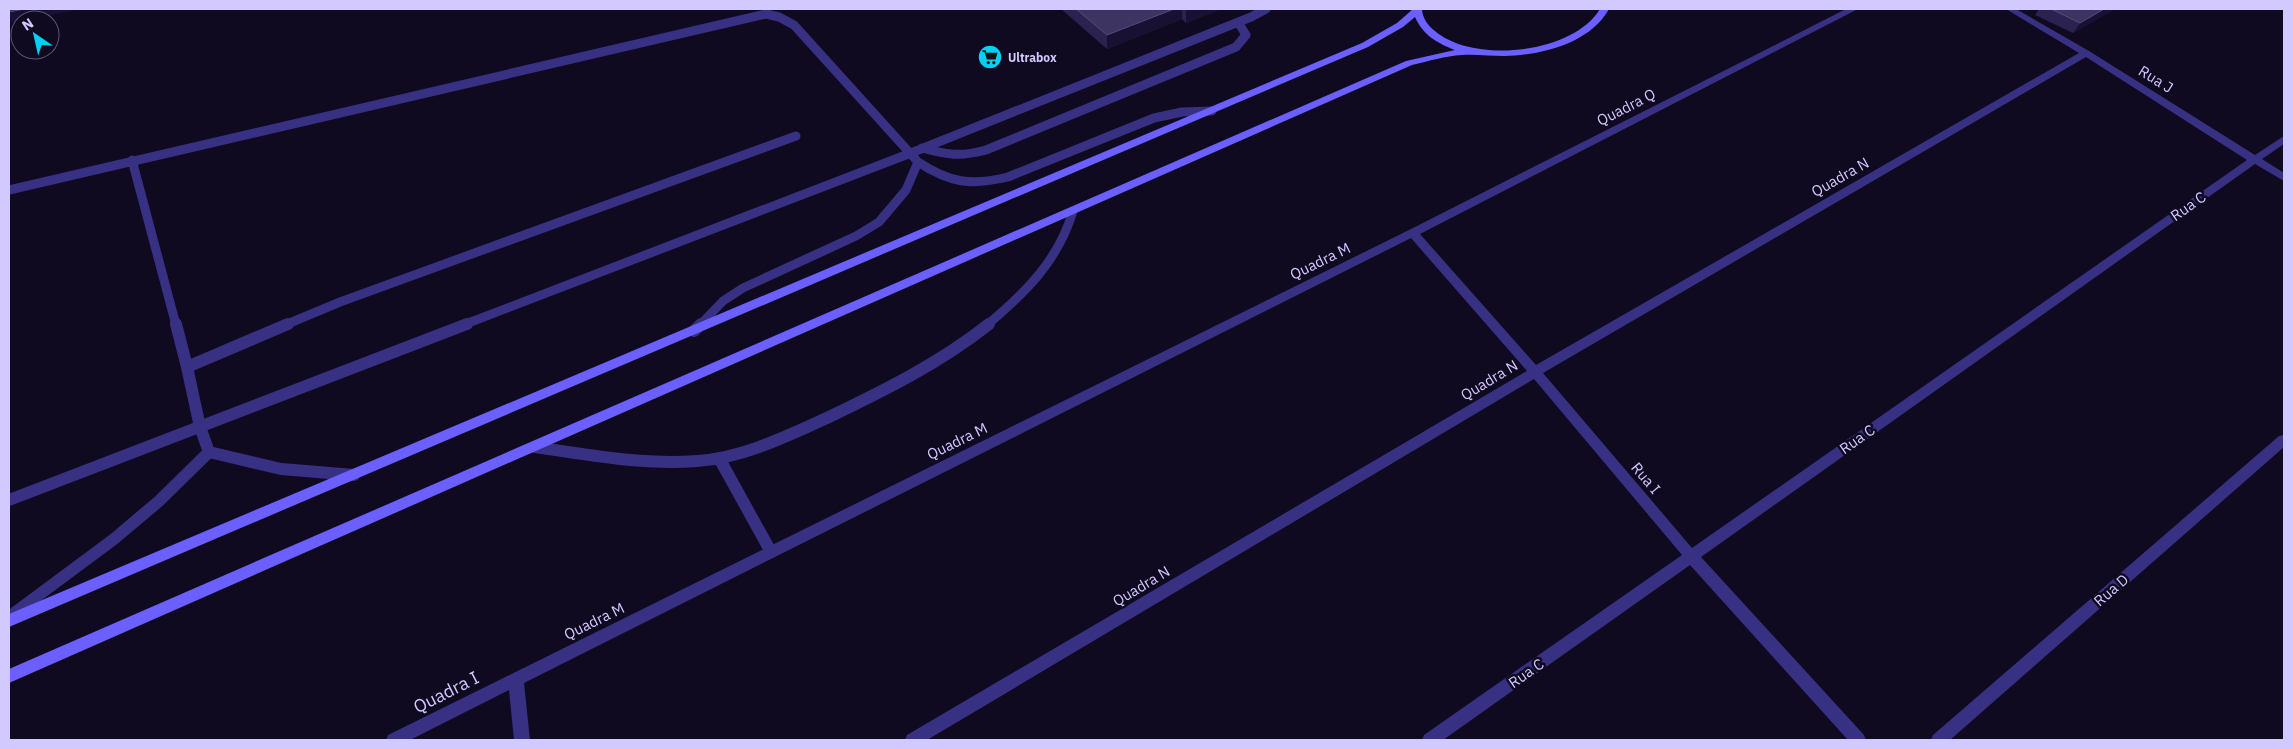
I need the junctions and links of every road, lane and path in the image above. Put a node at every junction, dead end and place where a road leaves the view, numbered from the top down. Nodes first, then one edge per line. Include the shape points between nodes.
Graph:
1 (1266, 9) edge
2 (1418, 9) edge
3 (1604, 9) edge
4 (1852, 9) edge
5 (2010, 9) edge
6 (1238, 22) junction
7 (1469, 52) junction
8 (2086, 53) junction
9 (1212, 111) junction
10 (796, 136) dead end
11 (2284, 139) edge
12 (922, 148) junction
13 (911, 153) junction
14 (2254, 159) junction
15 (132, 160) junction
16 (918, 162) junction
17 (2284, 178) edge
18 (9, 190) edge
19 (1074, 211) junction
20 (1413, 233) junction
21 (694, 331) junction
22 (187, 367) junction
23 (1535, 372) junction
24 (200, 427) junction
25 (2284, 440) edge
26 (535, 447) junction
27 (209, 452) junction
28 (719, 458) junction
29 (354, 475) junction
30 (9, 500) edge
31 (770, 552) junction
32 (1691, 556) junction
33 (9, 617) edge
34 (9, 621) edge
35 (9, 676) edge
36 (516, 679) junction
37 (394, 740) edge
38 (522, 740) edge
39 (913, 740) edge
40 (1430, 740) edge
41 (1858, 740) edge
42 (1938, 740) edge

1 - 6 lane
2 - 7 main road via 1420,22 1430,33
2 - 9 main road via 1383,36
3 - 7 main road via 1595,23 1574,37 1553,45 1493,54
4 - 20 street, Quadra Q
5 - 8 street, Rua J
6 - 12 lane
6 - 12 lane via 1246,35 1236,47 1010,142 965,156
7 - 19 main road via 1409,63
8 - 14 street, Rua J
8 - 23 street, Quadra N
9 - 16 lane via 1182,112 1154,118 986,183 948,180
9 - 21 main road
10 - 22 lane via 340,302
11 - 14 street, Rua C
12 - 13 lane
13 - 15 lane via 794,24 766,14
13 - 16 lane
13 - 24 lane
14 - 17 street, Rua J
14 - 32 street, Rua C
15 - 18 lane
15 - 22 lane
16 - 21 lane via 906,190 879,222 856,236 743,288 723,301
19 - 26 main road
19 - 28 lane via 1062,243 1041,273 984,329 926,368 879,393 767,444
20 - 23 street, Rua I
20 - 31 street, Quadra M
21 - 29 main road
22 - 24 lane
23 - 32 street, Rua I
23 - 39 street, Quadra N
24 - 27 lane
24 - 30 lane
25 - 42 street, Rua D
26 - 28 lane via 672,462
26 - 35 main road
27 - 29 lane via 280,469
27 - 33 lane via 114,539
28 - 31 lane
29 - 34 main road
31 - 36 street, Quadra M
32 - 40 street, Rua C
32 - 41 street, Rua I
36 - 37 street, Quadra I
36 - 38 street

